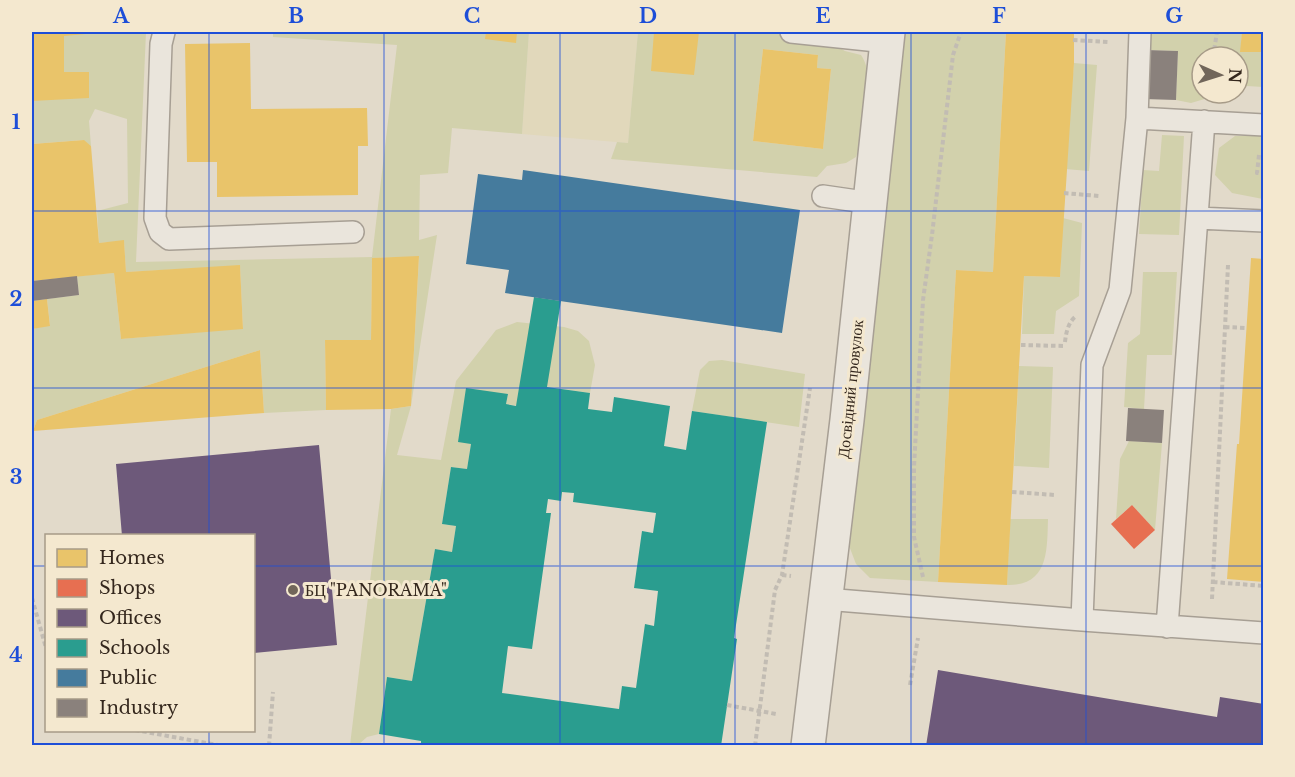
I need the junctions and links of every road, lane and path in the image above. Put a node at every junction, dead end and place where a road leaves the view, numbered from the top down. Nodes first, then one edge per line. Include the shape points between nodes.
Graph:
1 (164, 32) edge
2 (791, 32) edge
3 (961, 32) edge
4 (1109, 32) edge
5 (1140, 32) edge
6 (888, 37) edge
7 (1074, 40) dead end
8 (1109, 42) junction
9 (1108, 52) dead end
10 (1137, 118) junction
11 (1204, 121) junction
12 (1263, 125) edge
13 (1064, 193) dead end
14 (823, 196) dead end
15 (871, 203) junction
16 (1098, 207) dead end
17 (1197, 218) junction
18 (1230, 219) junction
19 (1263, 221) edge
20 (353, 232) dead end
21 (1082, 311) dead end
22 (1225, 327) junction
23 (1247, 328) dead end
24 (1022, 345) dead end
25 (1064, 346) junction
26 (1064, 358) dead end
27 (811, 379) dead end
28 (1056, 484) dead end
29 (1012, 492) dead end
30 (1056, 495) junction
31 (1055, 506) dead end
32 (1227, 579) dead end
33 (1213, 582) junction
34 (1221, 583) junction
35 (925, 585) dead end
36 (1263, 586) edge
37 (32, 598) edge
38 (825, 599) junction
39 (1212, 602) dead end
40 (1082, 620) junction
41 (1167, 627) junction
42 (1263, 633) edge
43 (45, 644) edge
44 (273, 692) dead end
45 (727, 705) dead end
46 (760, 712) junction
47 (146, 732) edge
48 (223, 746) edge
49 (269, 746) edge
50 (755, 746) edge
51 (808, 746) edge

1 - 20 lane via 155,218 160,232 169,238
2 - 6 lane
3 - 35 path via 953,55 923,300 914,537
4 - 8 path
5 - 10 lane
6 - 15 street, Досвідний провулок
7 - 8 path
8 - 9 path
10 - 11 lane
10 - 40 lane via 1120,290 1092,365
11 - 12 lane
11 - 17 lane
13 - 16 path via 1099,196
14 - 15 lane
15 - 38 street, Досвідний провулок
17 - 18 lane
17 - 41 lane
18 - 19 lane
18 - 22 path
21 - 25 path via 1072,320
22 - 23 path
22 - 33 path
24 - 25 path
25 - 26 path
27 - 46 path via 782,575 775,590
28 - 30 path
29 - 30 path
30 - 31 path
32 - 34 path
33 - 34 path
33 - 39 path
34 - 36 path
37 - 43 path
38 - 40 lane
38 - 51 street, Досвідний провулок
40 - 41 lane
41 - 42 lane
44 - 49 path
45 - 46 path
46 - 50 path
47 - 48 path

